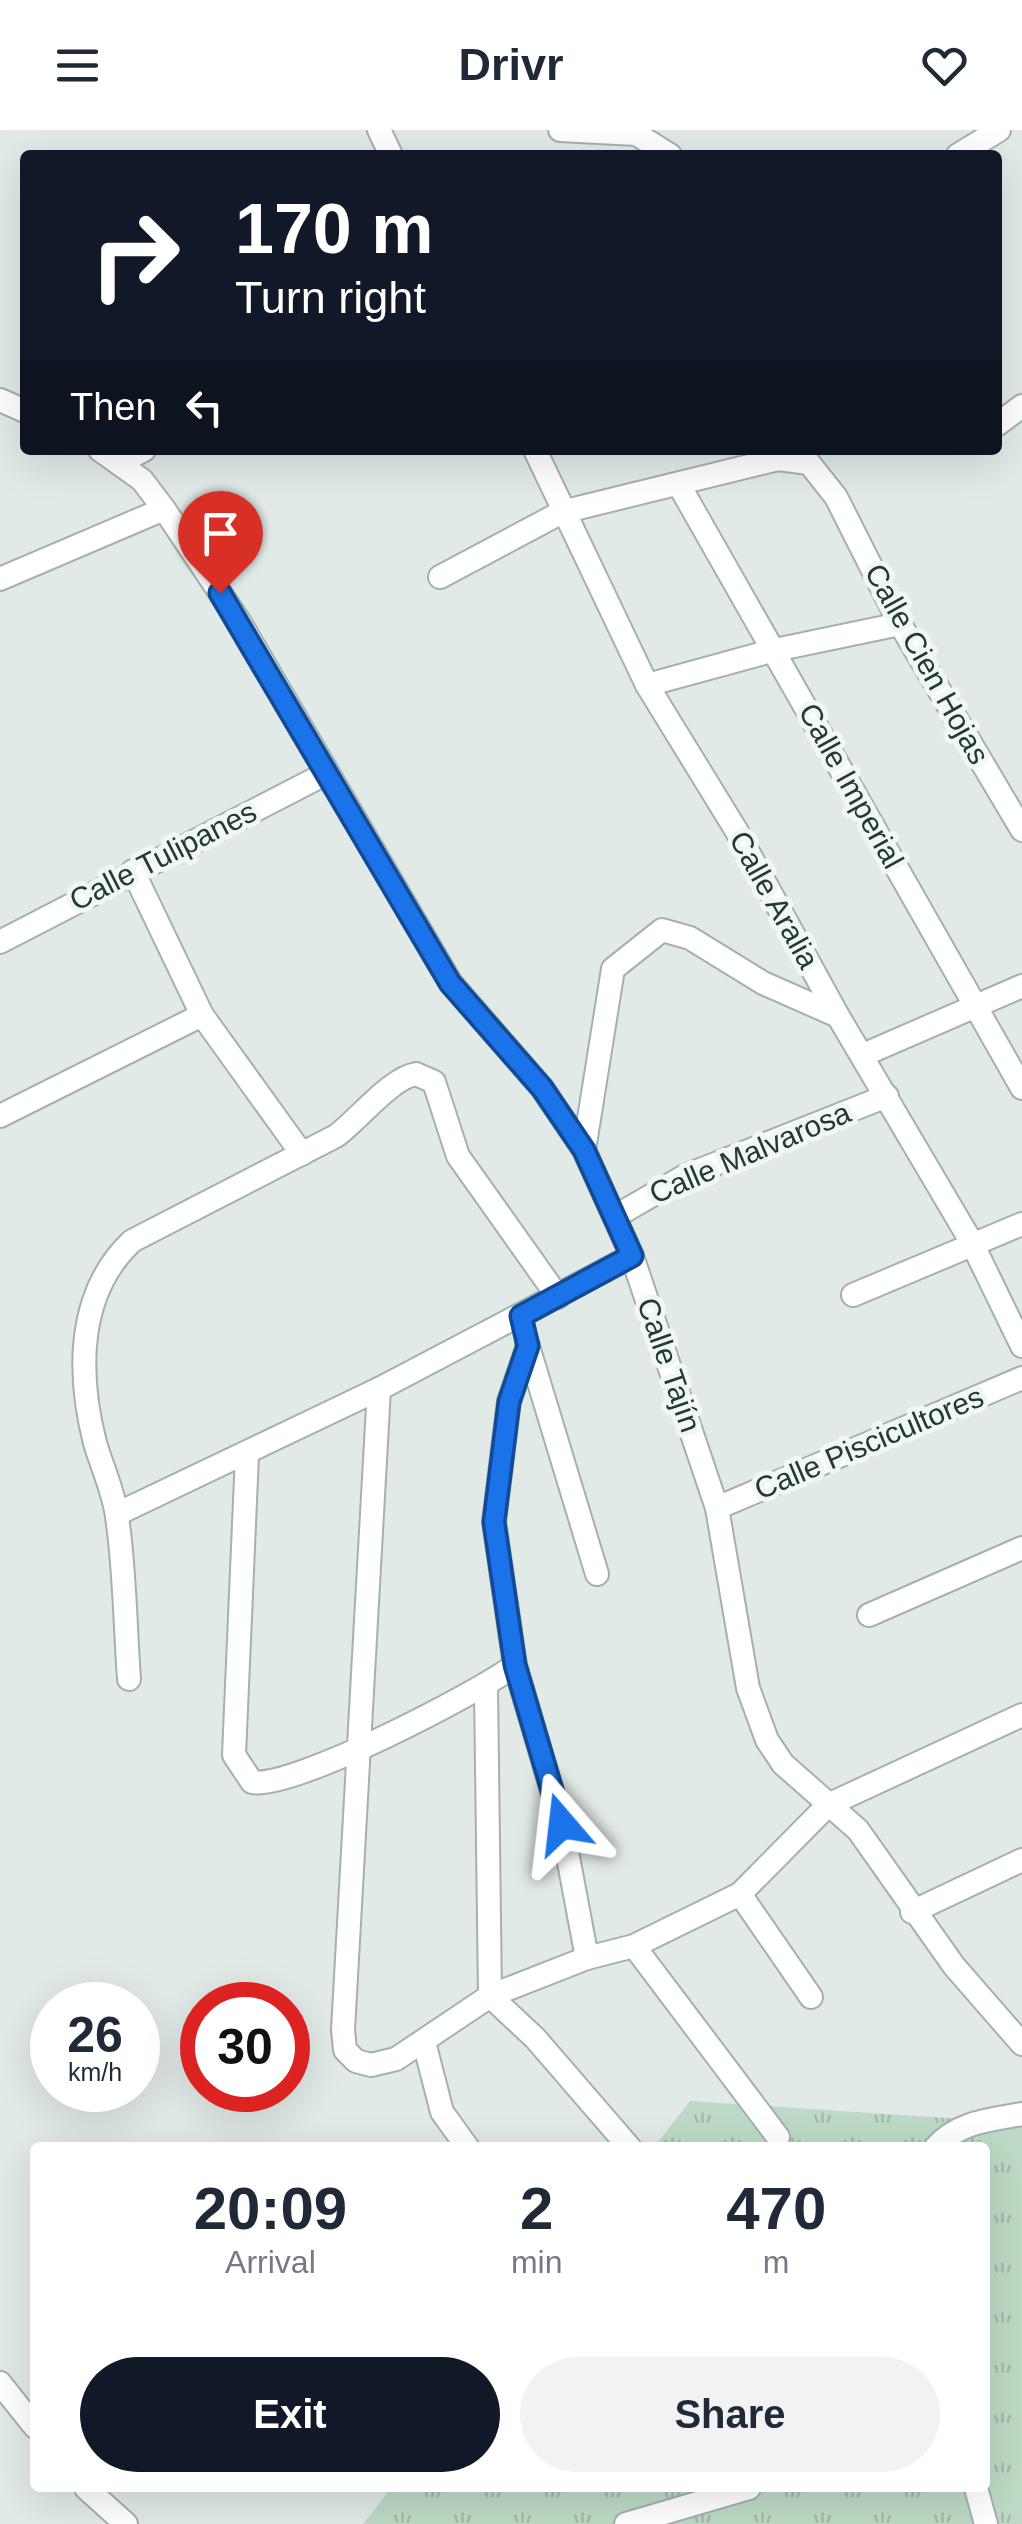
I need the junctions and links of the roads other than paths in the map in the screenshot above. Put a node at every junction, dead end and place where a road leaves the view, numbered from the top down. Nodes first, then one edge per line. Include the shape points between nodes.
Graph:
1 (560, 130) edge
2 (999, 130) edge
3 (662, 150) edge
4 (966, 150) edge
5 (537, 455) edge
6 (110, 456) edge
7 (680, 484) junction
8 (164, 509) junction
9 (562, 512) junction
10 (440, 577) dead end
11 (0, 579) edge
12 (900, 624) junction
13 (775, 650) junction
14 (647, 685) junction
15 (327, 773) junction
16 (1022, 830) edge
17 (133, 872) junction
18 (0, 942) edge
19 (1022, 986) edge
20 (974, 1005) junction
21 (202, 1014) junction
22 (838, 1016) junction
23 (864, 1056) junction
24 (1022, 1088) edge
25 (888, 1096) junction
26 (0, 1116) edge
27 (584, 1150) junction
28 (302, 1154) junction
29 (616, 1216) junction
30 (1022, 1224) edge
31 (972, 1243) junction
32 (632, 1256) junction
33 (853, 1294) dead end
34 (558, 1297) junction
35 (521, 1316) junction
36 (528, 1346) junction
37 (1022, 1346) edge
38 (1022, 1378) edge
39 (379, 1390) junction
40 (247, 1455) junction
41 (717, 1508) junction
42 (117, 1514) junction
43 (1022, 1548) edge
44 (597, 1574) dead end
45 (869, 1616) dead end
46 (515, 1665) junction
47 (128, 1679) dead end
48 (486, 1687) junction
49 (1022, 1715) edge
50 (361, 1746) junction
51 (828, 1805) junction
52 (1022, 1860) edge
53 (740, 1894) junction
54 (912, 1912) junction
55 (634, 1946) junction
56 (587, 1958) junction
57 (490, 1996) junction
58 (811, 1998) dead end
59 (1011, 2015) edge
60 (424, 2042) junction
61 (1022, 2044) edge
62 (1022, 2114) edge
63 (778, 2137) dead end
64 (464, 2142) edge
65 (625, 2142) edge
66 (940, 2142) edge
67 (0, 2384) edge
68 (30, 2421) edge
69 (90, 2492) edge
70 (735, 2492) edge
71 (977, 2492) edge
72 (126, 2524) edge
73 (626, 2524) edge
74 (986, 2524) edge

1 - 3 street via 636,134
2 - 4 street
5 - 9 street, Calle Aralia
6 - 8 street, Calle Tajín via 142,480
7 - 9 street
7 - 12 street, Calle Cien Hojas via 794,458 809,462 836,496
7 - 13 street, Calle Imperial
8 - 11 street
8 - 15 street, Calle Tajín
9 - 10 street
9 - 14 street, Calle Aralia
12 - 13 street
12 - 16 street, Calle Cien Hojas
13 - 14 street
13 - 20 street, Calle Imperial
14 - 22 street, Calle Aralia
15 - 17 street, Calle Tulipanes
15 - 27 street, Calle Tajín via 450,983 542,1088
17 - 18 street, Calle Tulipanes
17 - 21 street
19 - 20 street
20 - 23 street
20 - 24 street, Calle Imperial
21 - 26 street
21 - 28 street
22 - 23 street, Calle Aralia
22 - 27 street via 763,983 690,938 662,930 613,969
23 - 25 street, Calle Aralia
25 - 29 street, Calle Malvarosa via 658,1188
25 - 31 street, Calle Aralia
27 - 29 street, Calle Tajín
28 - 34 street via 364,1116 393,1084 408,1075 426,1076 440,1093 458,1156
28 - 42 street via 132,1241 96,1287 84,1350 94,1439
29 - 32 street, Calle Tajín
30 - 31 street
31 - 33 street
31 - 37 street, Calle Aralia
32 - 34 street
32 - 41 street, Calle Tajín
34 - 35 street
35 - 36 street
35 - 39 street
36 - 44 street
36 - 46 street via 509,1402 494,1522
38 - 41 street, Calle Piscicultores
39 - 40 street
39 - 50 street
40 - 42 street
40 - 50 street via 234,1755 252,1782 272,1783
41 - 51 street, Calle Tajín via 756,1713 783,1764
42 - 47 street
43 - 45 street
46 - 48 street
46 - 56 street via 562,1824
48 - 50 street
48 - 57 street
49 - 51 street
50 - 60 street via 346,2050 372,2065
51 - 53 street
51 - 54 street, Calle Tajín via 873,1849
52 - 54 street
53 - 55 street
53 - 58 street
54 - 59 street, Calle Tajín
55 - 56 street
55 - 63 street
56 - 57 street
57 - 60 street
57 - 65 street
59 - 61 street, Calle Tajín
60 - 64 street via 442,2112
62 - 66 street via 972,2123
67 - 68 street
69 - 72 street
70 - 73 street
71 - 74 street

